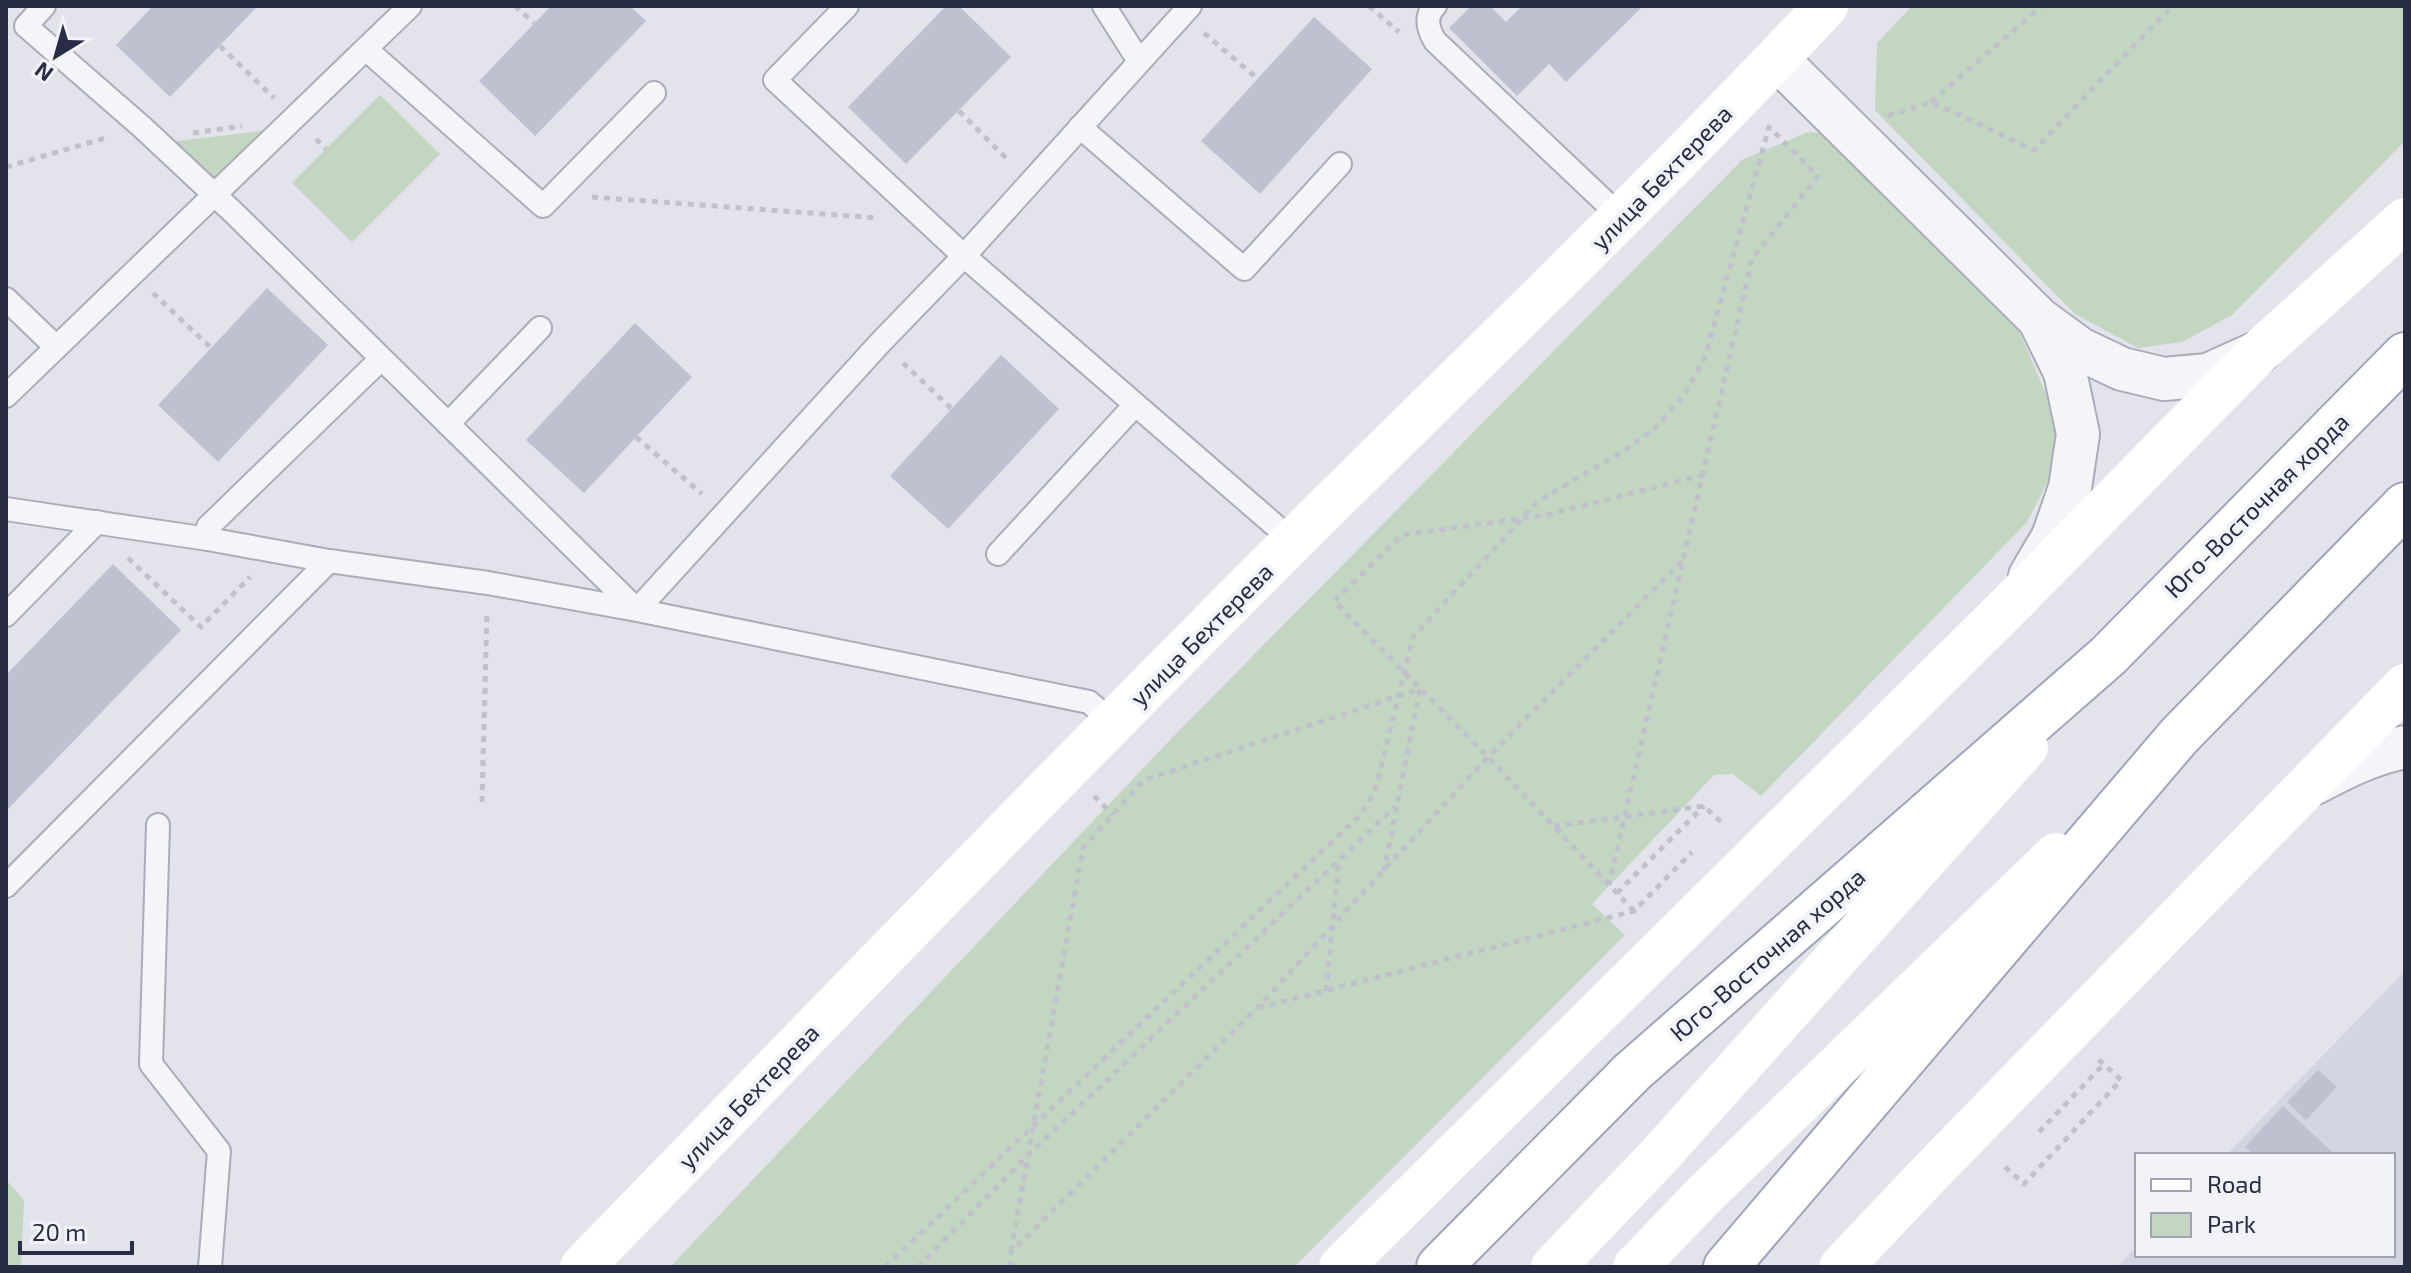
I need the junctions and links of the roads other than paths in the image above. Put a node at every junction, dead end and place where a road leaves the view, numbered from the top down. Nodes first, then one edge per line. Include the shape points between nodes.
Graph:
1 (44, 6) edge
2 (410, 6) edge
3 (847, 6) edge
4 (1104, 6) edge
5 (1435, 6) edge
6 (1826, 6) edge
7 (1187, 10) edge
8 (367, 50) junction
9 (1777, 59) junction
10 (1139, 61) junction
11 (654, 93) dead end
12 (1080, 127) junction
13 (1340, 164) dead end
14 (215, 195) junction
15 (1622, 218) junction
16 (2405, 220) edge
17 (964, 256) junction
18 (6, 299) edge
19 (2039, 319) junction
20 (540, 328) dead end
21 (56, 347) junction
22 (2259, 352) junction
23 (2405, 355) edge
24 (381, 359) junction
25 (6, 396) edge
26 (1135, 405) junction
27 (448, 424) junction
28 (2405, 505) edge
29 (6, 509) edge
30 (97, 522) junction
31 (208, 539) junction
32 (1293, 541) junction
33 (998, 554) dead end
34 (329, 561) junction
35 (2016, 599) junction
36 (637, 610) junction
37 (6, 615) edge
38 (2108, 656) junction
39 (2405, 686) edge
40 (1113, 723) junction
41 (2179, 736) junction
42 (2405, 747) edge
43 (2307, 788) junction
44 (158, 825) dead end
45 (6, 886) edge
46 (210, 1267) edge
47 (582, 1267) edge
48 (1341, 1267) edge
49 (1439, 1267) edge
50 (1553, 1267) edge
51 (1635, 1267) edge
52 (1726, 1267) edge
53 (1841, 1267) edge

1 - 14 lane via 26,26
2 - 8 lane
3 - 17 lane via 775,80
4 - 10 lane
5 - 15 lane via 1427,27 1435,41
6 - 9 street, улица Бехтерева
7 - 10 lane
8 - 11 lane via 543,206
8 - 14 lane
9 - 15 street, улица Бехтерева
9 - 19 street
10 - 12 lane
12 - 13 lane via 1244,269
12 - 17 lane
14 - 21 lane
14 - 24 lane
15 - 32 street, улица Бехтерева
16 - 22 street
17 - 26 lane
17 - 36 lane
18 - 21 lane
19 - 22 street via 2094,356 2164,379 2208,375
19 - 35 street via 2065,372 2078,434 2070,488 2053,537
20 - 27 lane
21 - 25 lane
22 - 35 street
23 - 38 street, Юго-Восточная хорда
24 - 27 lane
24 - 31 lane via 208,527
26 - 32 lane
26 - 33 lane
27 - 36 lane
28 - 41 street
29 - 30 lane
30 - 31 lane
30 - 37 lane
31 - 34 lane
32 - 40 street, улица Бехтерева
34 - 36 lane
34 - 45 lane
35 - 48 street
36 - 40 lane via 1089,702
38 - 49 street, Юго-Восточная хорда via 1632,1072
38 - 50 street, Юго-Восточная хорда
39 - 43 street
40 - 47 street, улица Бехтерева
41 - 51 street
41 - 52 street
42 - 43 street via 2349,764
43 - 53 street
44 - 46 lane via 151,1064 219,1151

